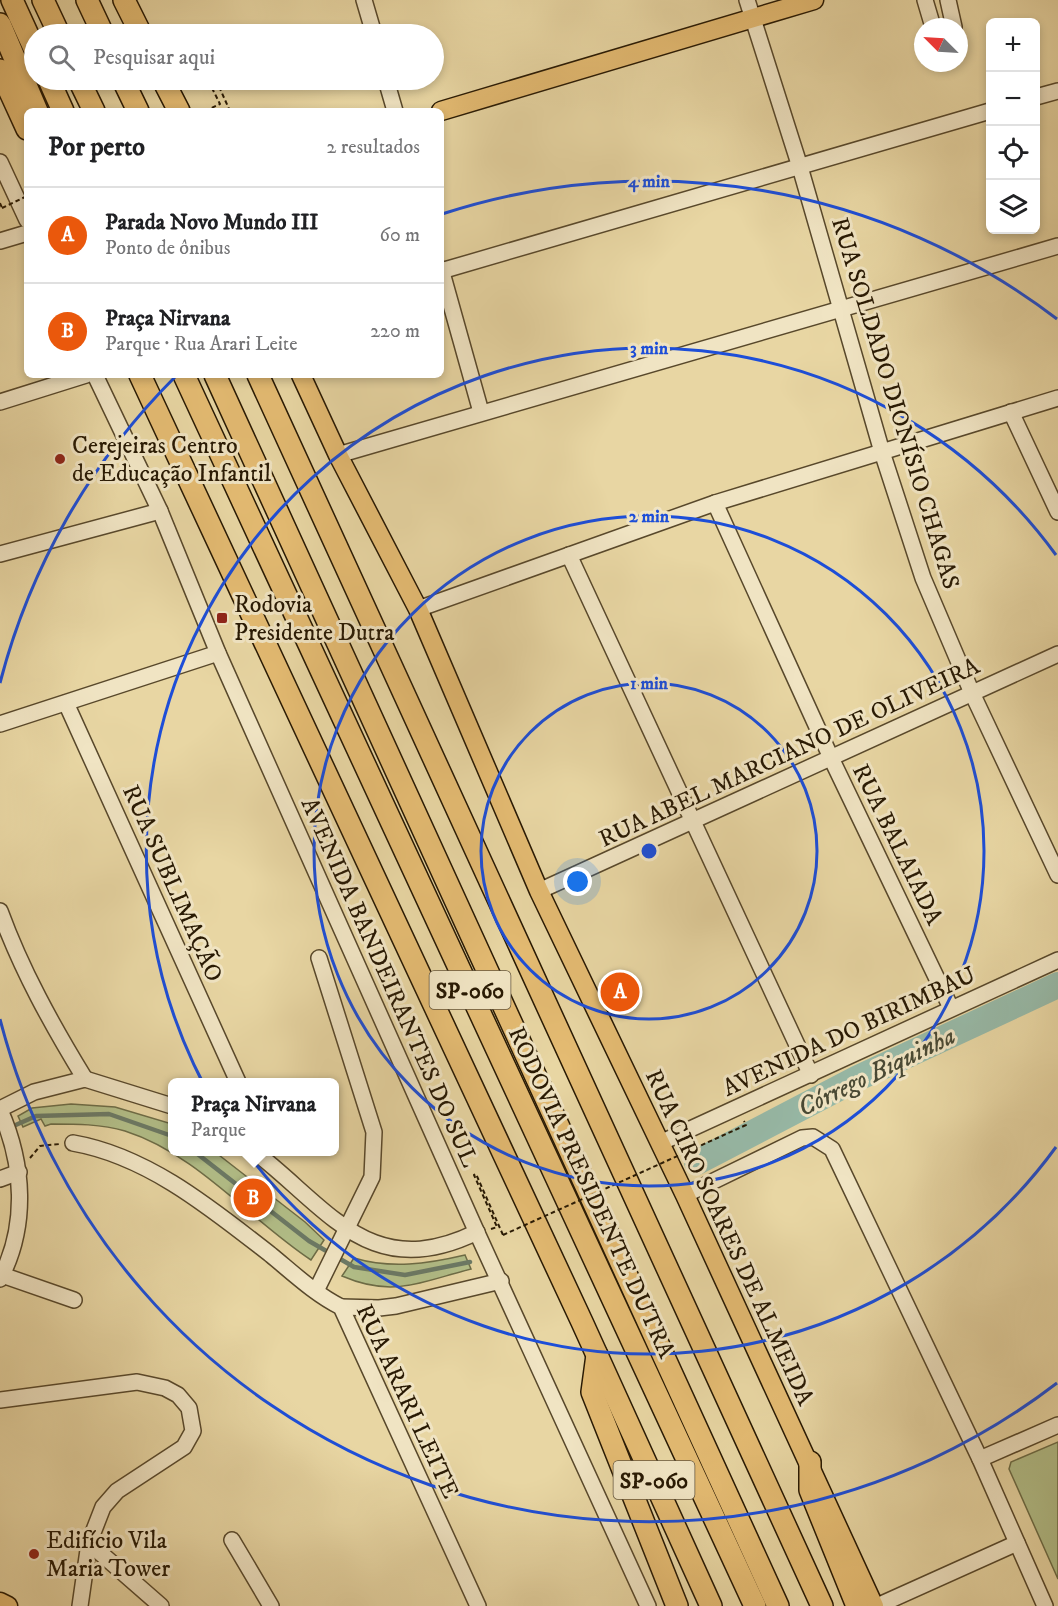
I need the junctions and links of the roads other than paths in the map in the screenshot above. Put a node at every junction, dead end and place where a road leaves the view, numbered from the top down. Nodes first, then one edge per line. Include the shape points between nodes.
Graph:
1 (12, 0) edge
2 (43, 0) edge
3 (87, 0) edge
4 (124, 0) edge
5 (364, 0) edge
6 (747, 0) edge
7 (814, 0) edge
8 (925, 0) edge
9 (948, 0) edge
10 (754, 18) junction
11 (930, 18) edge
12 (952, 18) edge
13 (0, 24) edge
14 (54, 24) edge
15 (98, 24) edge
16 (136, 24) edge
17 (371, 24) edge
18 (24, 26) edge
19 (0, 70) edge
20 (24, 80) edge
21 (28, 90) edge
22 (54, 90) edge
23 (84, 90) edge
24 (128, 90) edge
25 (168, 90) edge
26 (390, 90) edge
27 (1058, 91) edge
28 (1040, 96) edge
29 (36, 108) edge
30 (62, 108) edge
31 (93, 108) edge
32 (137, 108) edge
33 (177, 108) edge
34 (394, 108) edge
35 (444, 110) edge
36 (986, 112) edge
37 (24, 122) edge
38 (0, 162) edge
39 (800, 167) junction
40 (24, 214) edge
41 (24, 233) edge
42 (0, 241) edge
43 (1058, 246) edge
44 (444, 269) edge
45 (444, 281) edge
46 (841, 309) junction
47 (76, 378) edge
48 (96, 378) edge
49 (141, 378) edge
50 (185, 378) edge
51 (216, 378) edge
52 (259, 378) edge
53 (302, 378) edge
54 (1058, 398) edge
55 (0, 402) edge
56 (481, 412) junction
57 (1011, 412) junction
58 (882, 452) junction
59 (338, 455) junction
60 (715, 503) junction
61 (160, 511) junction
62 (1058, 513) edge
63 (0, 554) edge
64 (569, 555) junction
65 (418, 609) junction
66 (218, 653) junction
67 (1058, 654) edge
68 (972, 693) junction
69 (66, 703) junction
70 (0, 724) edge
71 (832, 759) junction
72 (692, 821) junction
73 (1058, 875) edge
74 (539, 891) junction
75 (0, 911) edge
76 (319, 958) dead end
77 (1058, 960) edge
78 (951, 1008) junction
79 (811, 1075) junction
80 (236, 1078) edge
81 (85, 1079) junction
82 (168, 1105) edge
83 (1, 1113) edge
84 (73, 1143) road end
85 (660, 1143) junction
86 (260, 1156) edge
87 (272, 1156) edge
88 (278, 1169) junction
89 (19, 1172) junction
90 (0, 1179) edge
91 (685, 1195) junction
92 (477, 1232) junction
93 (345, 1237) junction
94 (1, 1277) edge
95 (501, 1281) junction
96 (316, 1291) junction
97 (74, 1300) dead end
98 (341, 1307) junction
99 (597, 1355) junction
100 (0, 1400) edge
101 (1058, 1425) edge
102 (980, 1460) junction
103 (810, 1462) junction
104 (231, 1540) dead end
105 (89, 1543) junction
106 (1017, 1543) junction
107 (0, 1602) edge
108 (8, 1606) edge
109 (80, 1606) edge
110 (161, 1606) edge
111 (271, 1606) edge
112 (478, 1606) edge
113 (648, 1606) edge
114 (677, 1606) edge
115 (711, 1606) edge
116 (755, 1606) edge
117 (778, 1606) edge
118 (822, 1606) edge
119 (857, 1606) edge
120 (875, 1606) edge
121 (1046, 1606) edge

1 - 18 highway
2 - 14 highway
3 - 15 highway
4 - 16 highway
5 - 17 street
6 - 10 street, RUA SOLDADO DIONÍSIO CHAGAS
7 - 10 main road
8 - 11 street
9 - 12 street
10 - 35 main road
10 - 39 street, RUA SOLDADO DIONÍSIO CHAGAS
13 - 20 highway
19 - 37 highway
21 - 29 highway
22 - 30 highway
23 - 31 highway
24 - 32 highway
25 - 33 highway
26 - 34 street
27 - 28 street
36 - 39 street
38 - 40 street
39 - 44 street
39 - 46 street, RUA SOLDADO DIONÍSIO CHAGAS
41 - 42 street
43 - 46 street
45 - 56 street
46 - 56 street
46 - 58 street, RUA SOLDADO DIONÍSIO CHAGAS
47 - 55 street
48 - 61 street, AVENIDA BANDEIRANTES DO SUL
49 - 99 highway, SP-060
50 - 116 highway, RODOVIA PRESIDENTE DUTRA / SP-060
51 - 117 highway, RODOVIA PRESIDENTE DUTRA / SP-060
52 - 118 highway, RODOVIA PRESIDENTE DUTRA / SP-060
53 - 59 main road, RUA CIRO SOARES DE ALMEIDA
54 - 57 street
56 - 59 street
57 - 58 street
57 - 62 street
58 - 60 street
58 - 68 street, RUA SOLDADO DIONÍSIO CHAGAS via 923,578
59 - 65 main road, RUA CIRO SOARES DE ALMEIDA
60 - 64 street
60 - 71 street, RUA BALAIADA
61 - 63 street
61 - 66 street, AVENIDA BANDEIRANTES DO SUL
64 - 65 street
64 - 72 street
65 - 74 main road, RUA CIRO SOARES DE ALMEIDA
66 - 69 street
66 - 92 street, AVENIDA BANDEIRANTES DO SUL
67 - 68 street, RUA ABEL MARCIANO DE OLIVEIRA
68 - 71 street, RUA ABEL MARCIANO DE OLIVEIRA
68 - 73 street, RUA SOLDADO DIONÍSIO CHAGAS
69 - 70 street
69 - 80 street, RUA SUBLIMAÇÃO
71 - 72 street, RUA ABEL MARCIANO DE OLIVEIRA
71 - 78 street, RUA BALAIADA
72 - 74 street, RUA ABEL MARCIANO DE OLIVEIRA
72 - 79 street
74 - 85 main road, RUA CIRO SOARES DE ALMEIDA
75 - 81 street via 50,1022
76 - 93 street via 374,1132 372,1177
77 - 78 street, AVENIDA DO BIRIMBAU
78 - 79 street, AVENIDA DO BIRIMBAU
79 - 85 street, AVENIDA DO BIRIMBAU
81 - 82 street
81 - 83 street via 34,1092
83 - 89 street
84 - 96 street, RUA ARARI LEITE via 119,1154 207,1204
85 - 91 main road, RUA CIRO SOARES DE ALMEIDA
86 - 88 street
87 - 88 street
88 - 93 street
89 - 90 street
89 - 94 street via 17,1236
91 - 102 street via 802,1137 813,1137 832,1149
91 - 103 main road, RUA CIRO SOARES DE ALMEIDA
92 - 93 street via 449,1244 410,1250
92 - 95 street, AVENIDA BANDEIRANTES DO SUL
93 - 96 street
94 - 97 street
95 - 98 street via 396,1306
95 - 113 street, AVENIDA BANDEIRANTES DO SUL
96 - 98 street, RUA ARARI LEITE
98 - 112 street, RUA ARARI LEITE
99 - 114 highway via 592,1392
99 - 115 highway, SP-060
100 - 105 street via 136,1382 165,1388 189,1408 193,1431 188,1443 109,1499
101 - 102 street
102 - 106 street
103 - 119 highway via 810,1490
103 - 120 main road, RUA CIRO SOARES DE ALMEIDA
104 - 111 street
105 - 109 street
105 - 110 street
106 - 120 street
106 - 121 street
107 - 108 main road

